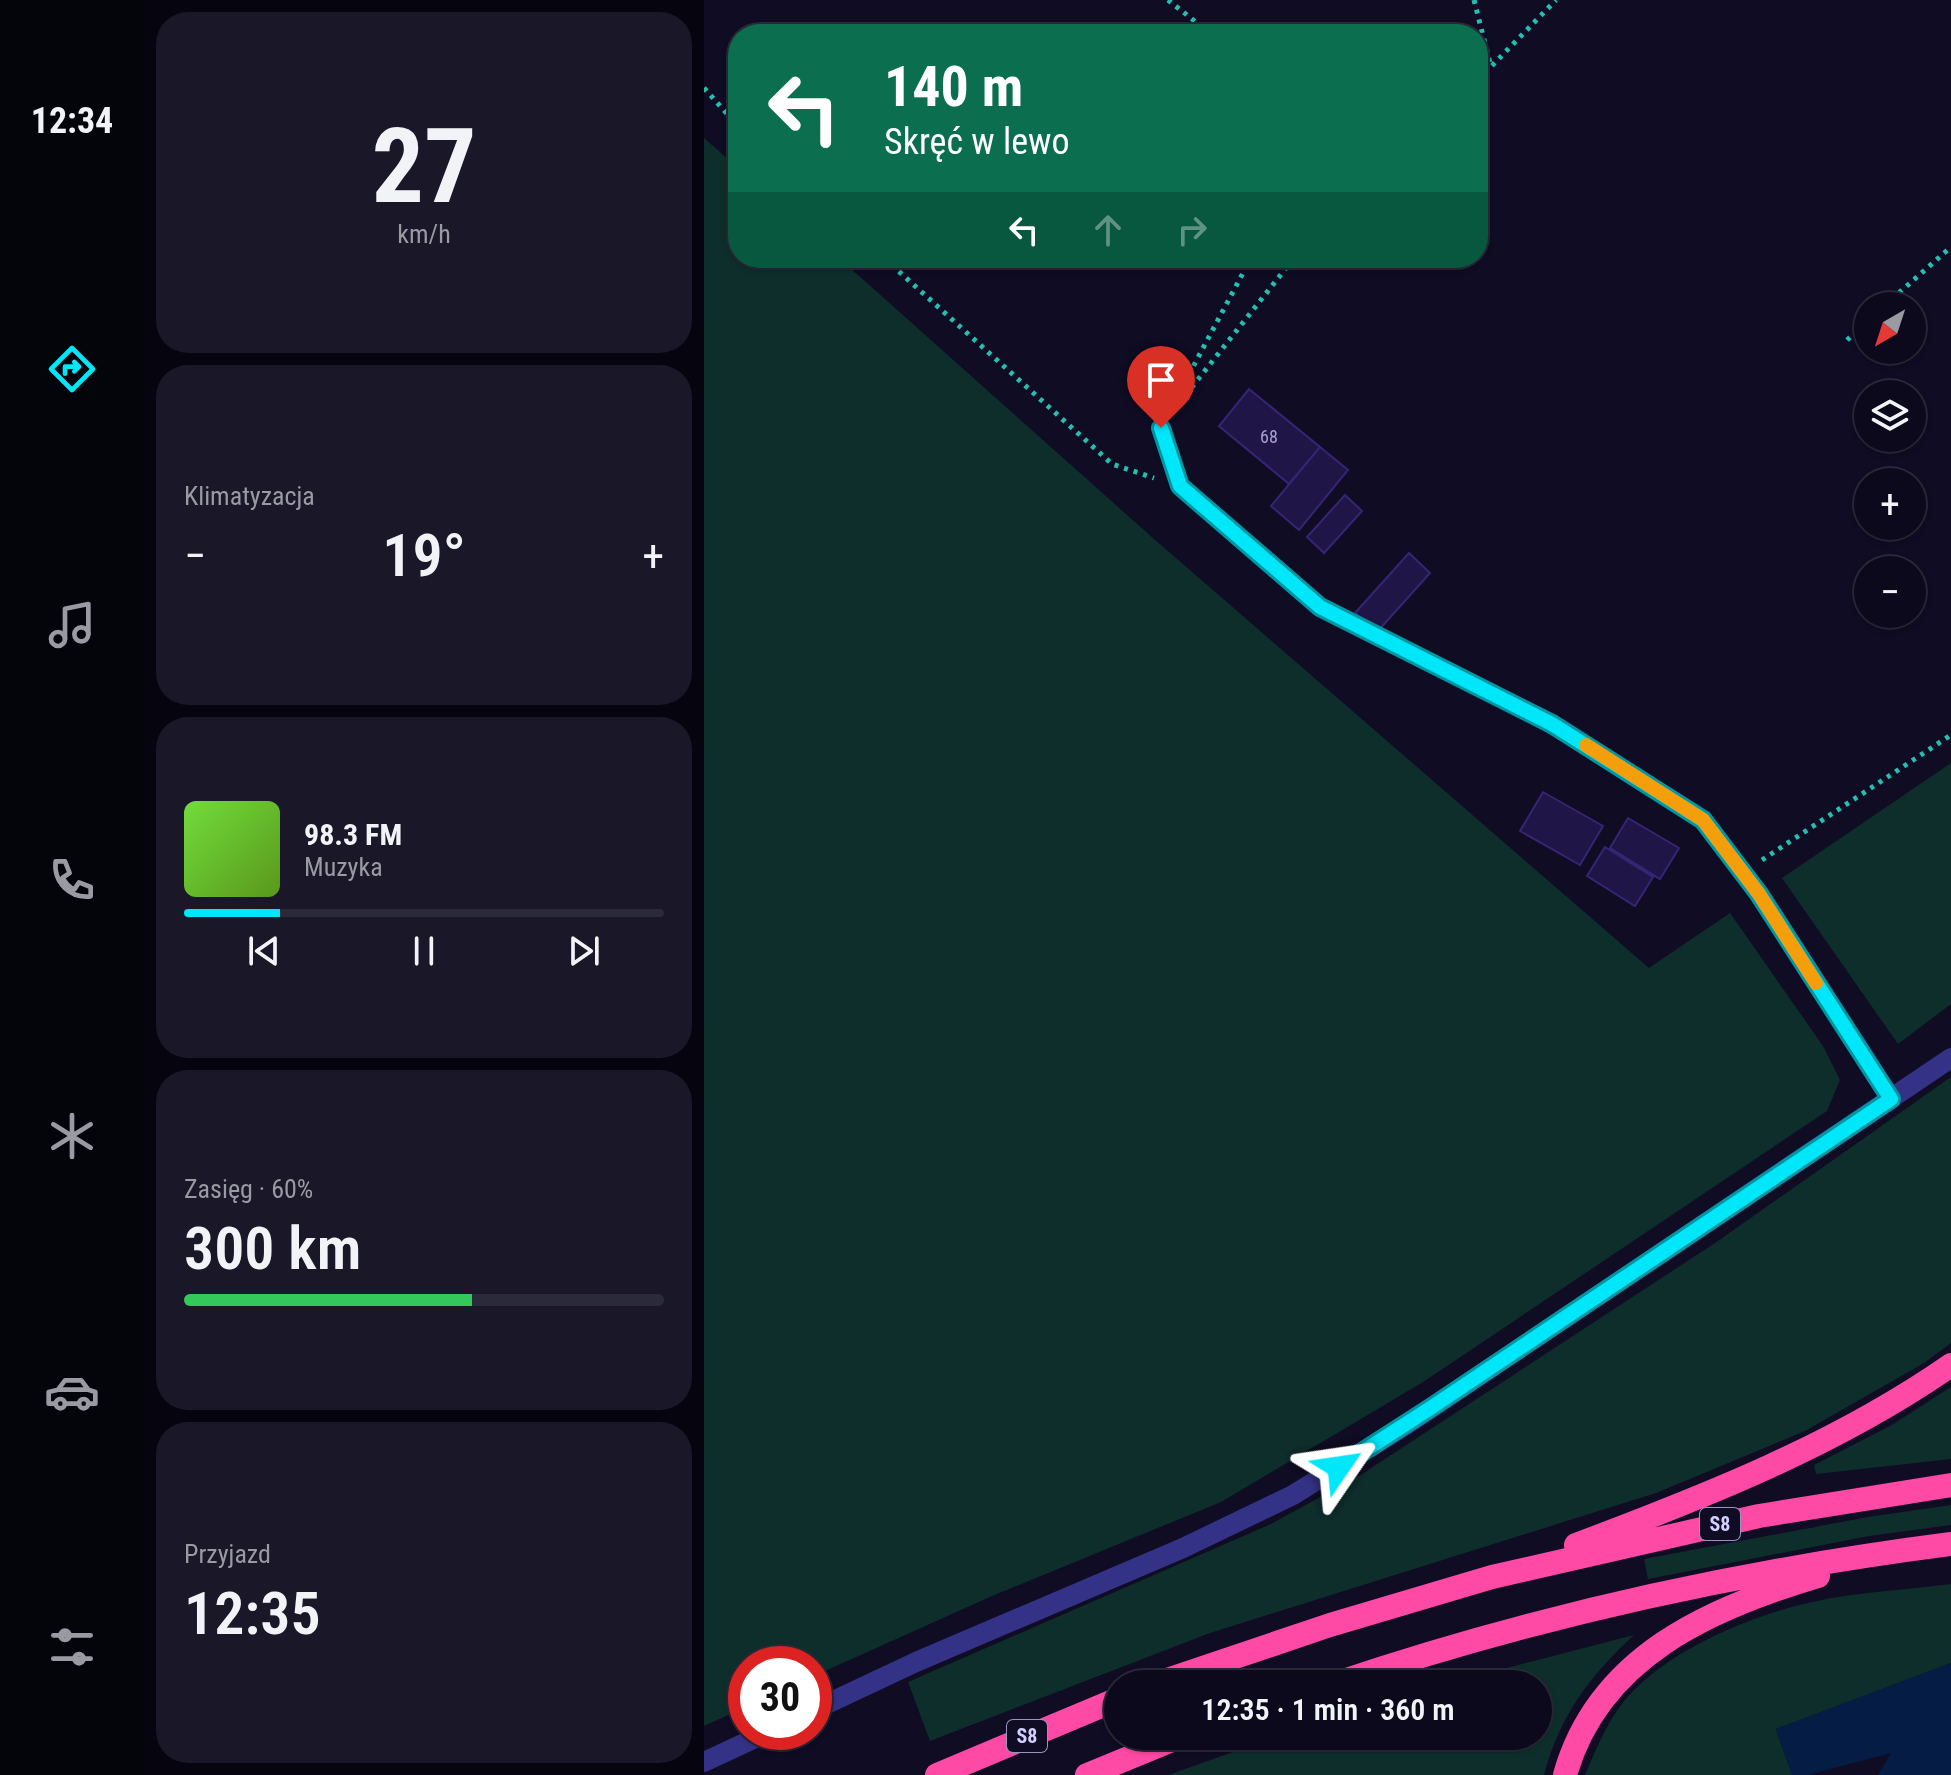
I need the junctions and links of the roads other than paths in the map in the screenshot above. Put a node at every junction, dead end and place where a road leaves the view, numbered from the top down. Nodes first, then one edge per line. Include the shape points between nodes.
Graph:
1 (1161, 428) road end
2 (1951, 1058) edge
3 (1891, 1099) junction
4 (1951, 1365) edge
5 (1951, 1485) edge
6 (1951, 1544) edge
7 (1903, 1550) junction
8 (1492, 1577) junction
9 (1197, 1670) edge
10 (1380, 1670) edge
11 (832, 1702) edge
12 (1104, 1705) edge
13 (730, 1750) edge
14 (1148, 1750) edge
15 (704, 1762) edge
16 (937, 1775) edge
17 (1087, 1775) edge
18 (1565, 1775) edge

1 - 3 lane via 1180,486 1320,607 1552,724 1703,820
2 - 3 street
3 - 11 street via 1293,1495
4 - 8 highway via 1841,1433 1743,1479
5 - 8 highway, S8 via 1759,1516
6 - 7 highway
7 - 10 highway via 1767,1571 1542,1621
7 - 18 highway via 1771,1590 1667,1639 1630,1668 1604,1698 1583,1728
8 - 9 highway, S8
12 - 16 highway, S8
13 - 15 street
14 - 17 highway

